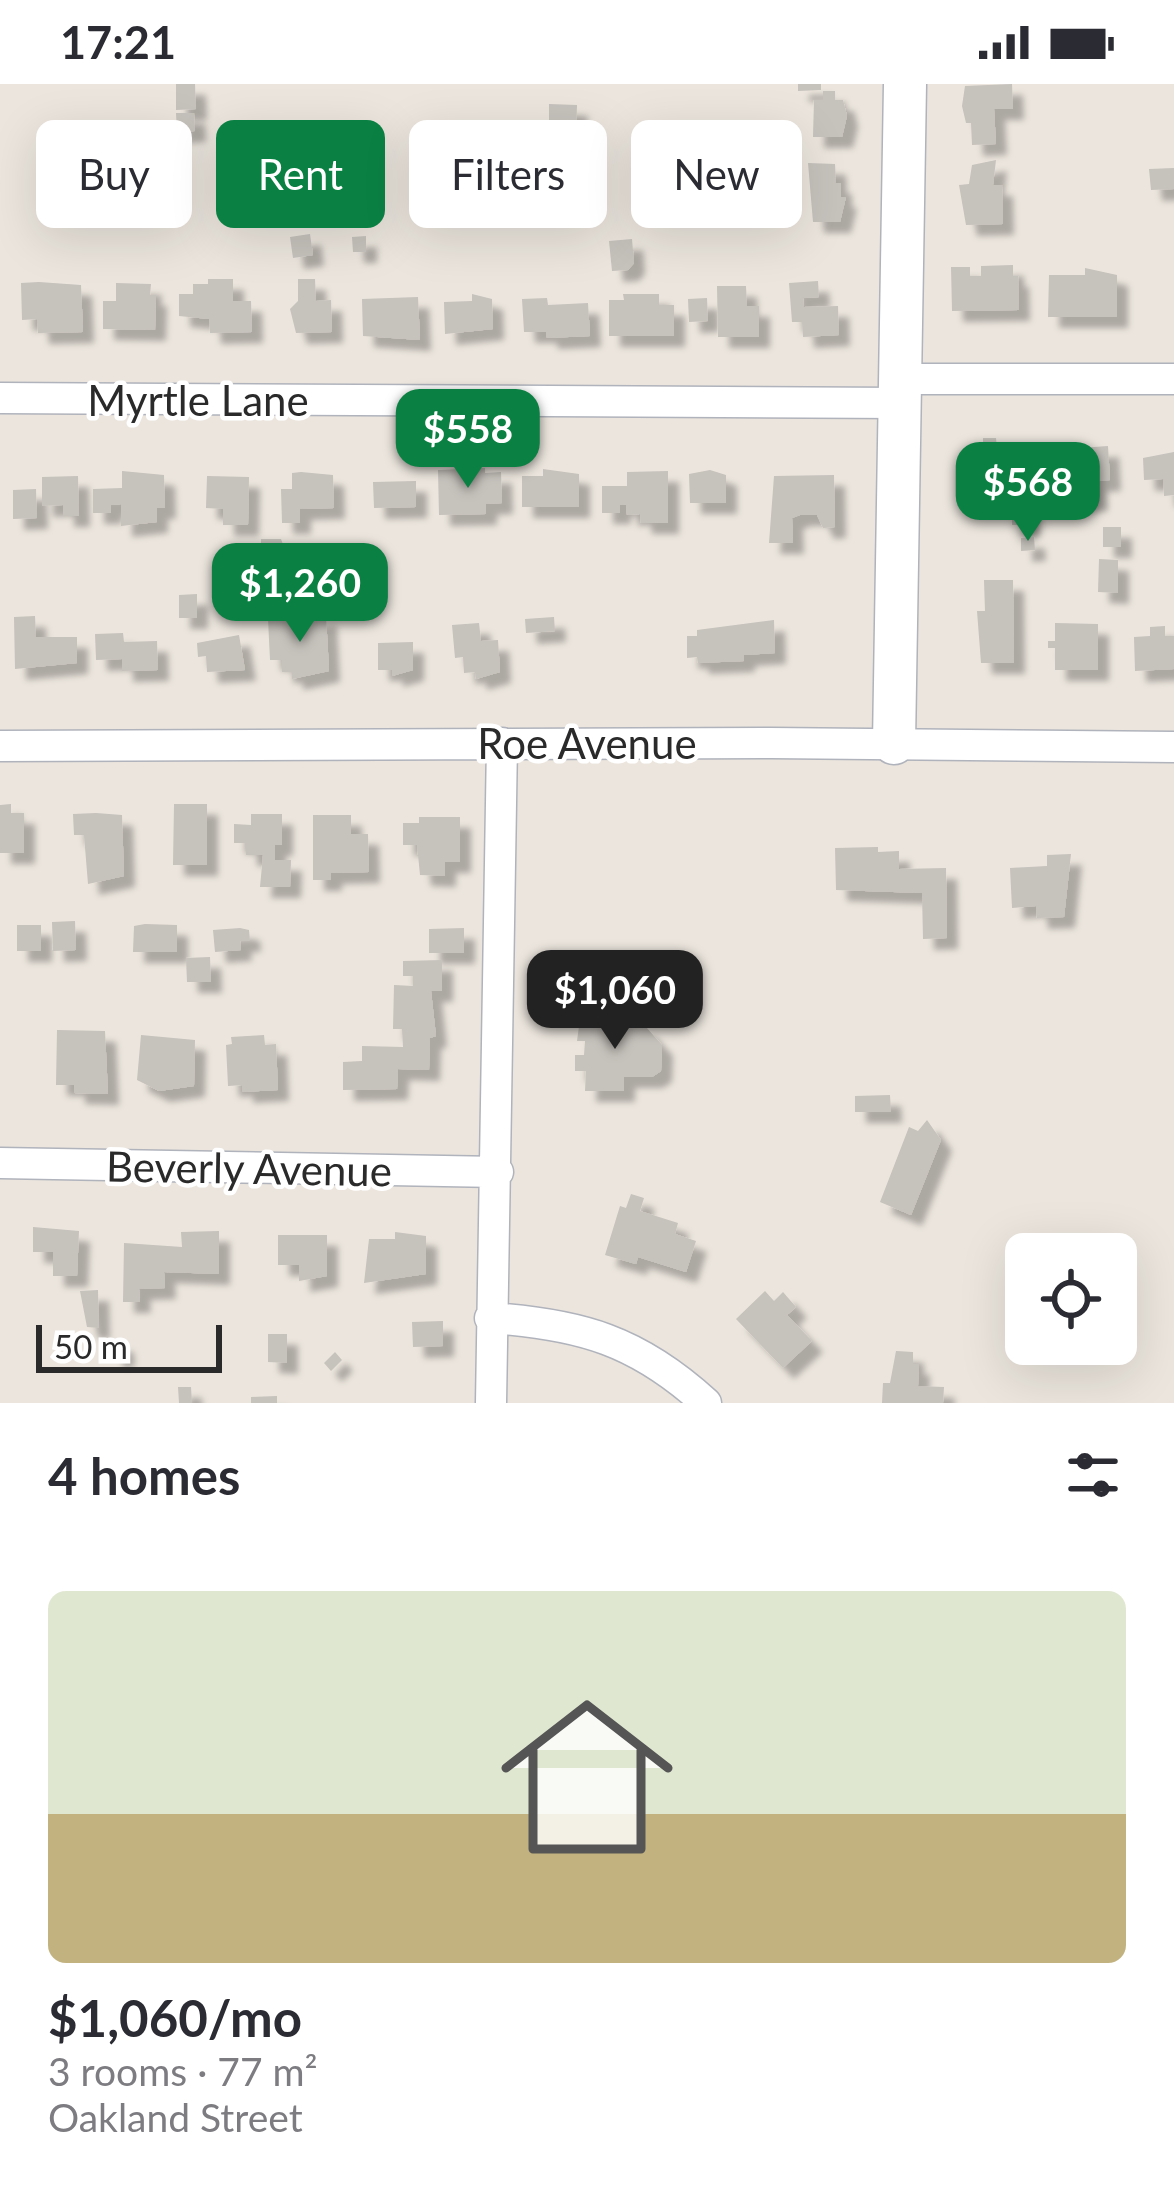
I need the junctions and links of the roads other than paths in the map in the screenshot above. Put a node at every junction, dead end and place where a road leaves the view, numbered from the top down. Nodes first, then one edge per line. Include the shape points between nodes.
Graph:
1 (904, 84) edge
2 (1174, 380) edge
3 (901, 391) junction
4 (0, 398) edge
5 (502, 742) junction
6 (893, 743) junction
7 (0, 746) edge
8 (1174, 747) edge
9 (0, 1163) edge
10 (498, 1172) junction
11 (490, 1318) junction
12 (491, 1403) edge
13 (706, 1403) edge

1 - 3 street
2 - 3 street, Myrtle Lane
3 - 4 street, Myrtle Lane
3 - 6 street
5 - 6 street, Roe Avenue
5 - 7 street, Roe Avenue
5 - 10 street
6 - 8 street, Roe Avenue
9 - 10 street, Beverly Avenue
10 - 11 street
11 - 12 street
11 - 13 street via 553,1322 616,1343 661,1362

